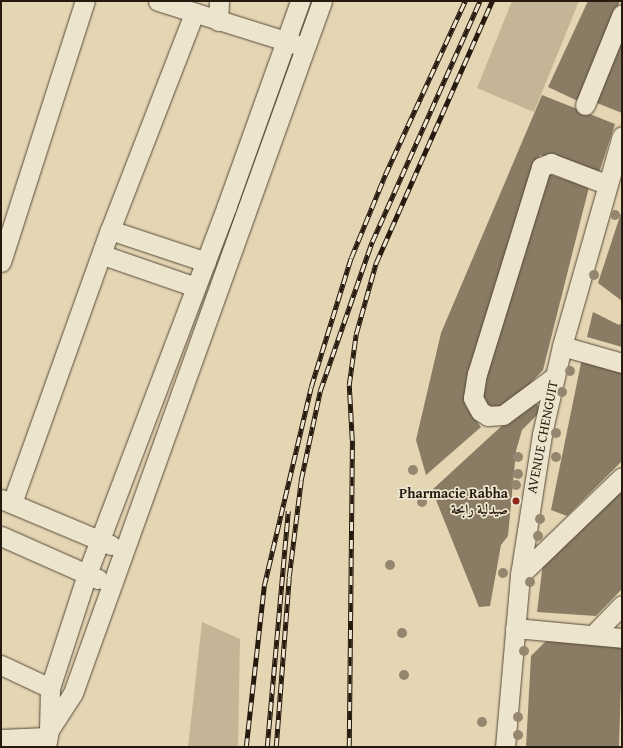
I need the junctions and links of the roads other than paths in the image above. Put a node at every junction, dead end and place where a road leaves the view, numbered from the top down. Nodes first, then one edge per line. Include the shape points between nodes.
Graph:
1 (85, 1) edge
2 (158, 1) edge
3 (219, 1) edge
4 (300, 1) edge
5 (322, 1) edge
6 (194, 14) junction
7 (622, 14) edge
8 (218, 21) junction
9 (285, 41) junction
10 (307, 47) junction
11 (585, 105) dead end
12 (622, 136) edge
13 (618, 157) edge
14 (606, 184) junction
15 (110, 230) junction
16 (103, 255) junction
17 (1, 262) edge
18 (206, 262) junction
19 (196, 287) junction
20 (562, 346) junction
21 (622, 363) edge
22 (554, 378) junction
23 (622, 477) edge
24 (7, 501) edge
25 (1, 536) edge
26 (100, 540) junction
27 (123, 550) junction
28 (87, 574) junction
29 (520, 576) junction
30 (111, 584) junction
31 (622, 605) edge
32 (515, 628) junction
33 (594, 634) junction
34 (622, 638) edge
35 (1, 665) edge
36 (50, 688) junction
37 (47, 738) edge
38 (1, 739) edge
39 (505, 747) edge

1 - 17 street
2 - 6 street
3 - 8 street
4 - 9 street
5 - 10 street
6 - 8 street
6 - 15 street
7 - 11 street
8 - 9 street
9 - 10 street
9 - 18 street
10 - 27 street
12 - 13 street, AVENUE CHENGUIT
13 - 14 street, AVENUE CHENGUIT
14 - 20 street, AVENUE CHENGUIT
14 - 22 street via 551,162 541,167 477,374 473,398 480,411 488,416 503,415
15 - 16 street
15 - 18 street
16 - 19 street
16 - 24 street
18 - 19 street
19 - 26 street
20 - 21 street
20 - 22 street, AVENUE CHENGUIT
22 - 29 street, AVENUE CHENGUIT via 533,482
23 - 29 street
24 - 26 street
25 - 28 street
26 - 27 street
26 - 28 street
27 - 30 street
28 - 30 street
28 - 36 street
29 - 32 street, AVENUE CHENGUIT
30 - 37 street via 73,693
31 - 33 street
32 - 33 street
32 - 39 street, AVENUE CHENGUIT
33 - 34 street
35 - 36 street
36 - 37 street
37 - 38 street

